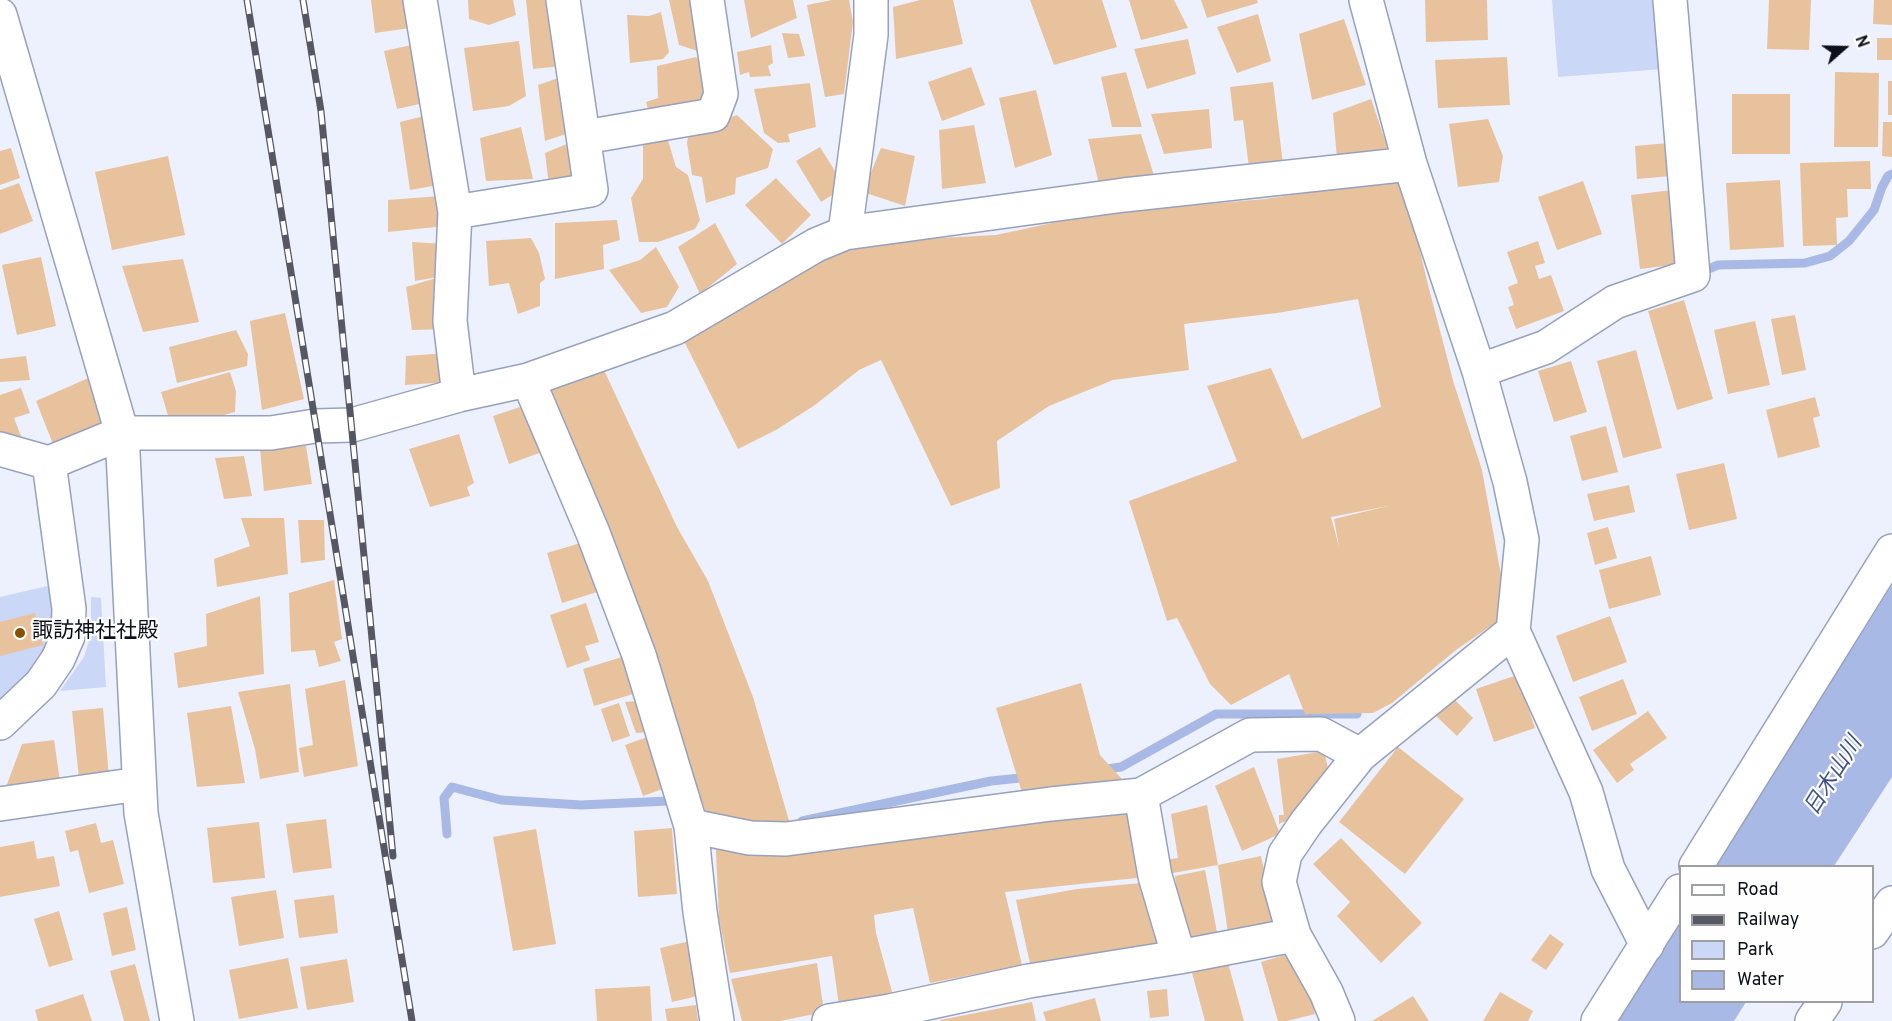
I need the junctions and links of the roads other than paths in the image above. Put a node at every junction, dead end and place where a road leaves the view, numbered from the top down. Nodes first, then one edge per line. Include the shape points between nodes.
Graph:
1 (420, 0) edge
2 (563, 0) edge
3 (707, 0) edge
4 (870, 0) edge
5 (1366, 0) edge
6 (1670, 0) edge
7 (0, 15) edge
8 (585, 137) junction
9 (1410, 164) junction
10 (455, 212) junction
11 (845, 233) junction
12 (1479, 372) junction
13 (528, 380) junction
14 (459, 395) junction
15 (122, 433) junction
16 (0, 449) edge
17 (49, 463) junction
18 (1892, 551) edge
19 (1513, 631) junction
20 (0, 723) edge
21 (1360, 755) junction
22 (139, 784) junction
23 (1141, 795) junction
24 (0, 804) edge
25 (691, 826) junction
26 (1697, 865) edge
27 (1679, 893) edge
28 (1892, 903) edge
29 (1874, 929) edge
30 (1294, 935) junction
31 (1647, 945) junction
32 (1179, 957) junction
33 (1824, 1003) edge
34 (177, 1021) edge
35 (717, 1021) edge
36 (829, 1021) edge
37 (1338, 1021) edge
38 (1598, 1021) edge
39 (1812, 1021) edge

1 - 10 street
2 - 8 street
3 - 8 street via 721,94 713,115
4 - 11 street via 871,35
5 - 9 street
6 - 12 street via 1693,275 1615,302 1546,347
7 - 15 street
8 - 10 street via 591,190
9 - 11 street via 1124,195
9 - 12 street
10 - 14 street via 450,321
11 - 13 street via 816,245 675,328
12 - 19 street via 1522,540
13 - 14 street
13 - 25 street via 593,533 639,655
14 - 15 street via 352,425 271,433
15 - 17 street
15 - 22 street
16 - 17 street
17 - 20 street via 69,609 68,636 41,684
18 - 26 street
19 - 21 street
19 - 31 street via 1586,792 1608,869
21 - 23 street via 1321,734 1250,735
21 - 30 street via 1285,854 1279,882
22 - 24 street
22 - 34 street
23 - 25 street via 786,839 750,838
23 - 32 street via 1155,876
25 - 35 street
27 - 31 street
28 - 29 street
30 - 32 street
30 - 37 street
31 - 38 street
32 - 36 street via 1029,981
33 - 39 street

